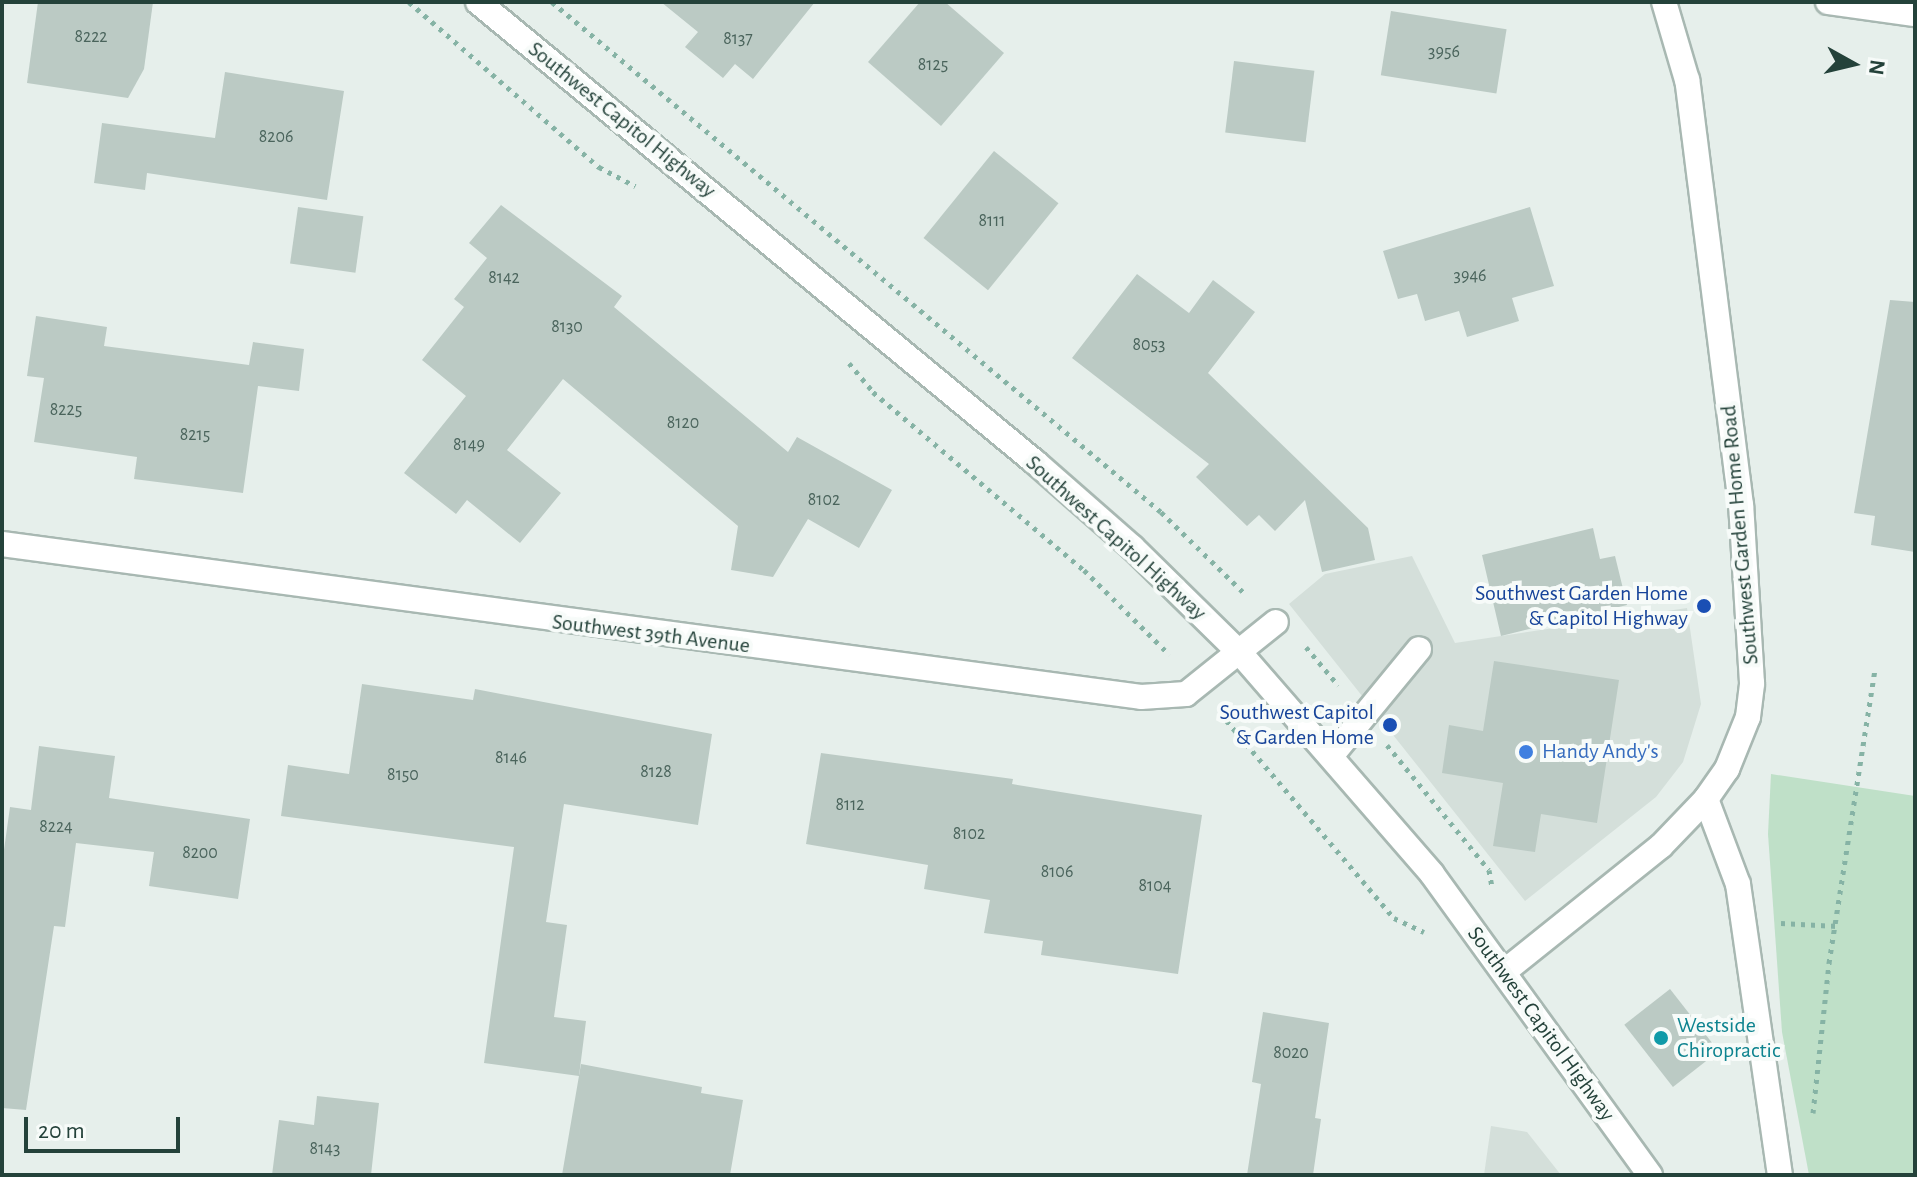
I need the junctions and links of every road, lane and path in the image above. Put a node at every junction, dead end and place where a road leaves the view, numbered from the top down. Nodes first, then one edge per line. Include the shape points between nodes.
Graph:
1 (409, 2) edge
2 (478, 2) edge
3 (1664, 2) edge
4 (1837, 3) edge
5 (1915, 14) edge
6 (599, 167) dead end
7 (873, 392) dead end
8 (2, 544) edge
9 (1276, 622) dead end
10 (1419, 649) dead end
11 (1241, 654) junction
12 (1171, 657) dead end
13 (1875, 670) dead end
14 (1213, 706) dead end
15 (1332, 755) junction
16 (1706, 799) junction
17 (1394, 918) dead end
18 (1744, 924) junction
19 (1837, 926) junction
20 (1505, 971) junction
21 (1778, 1166) edge
22 (1650, 1175) edge

1 - 6 path
2 - 11 street, Southwest Capitol Highway via 1036,463
3 - 16 street, Southwest Garden Home Road via 1687,80 1741,505 1749,610 1748,717 1727,769
4 - 5 street
7 - 12 path, Southwest Capitol Highway via 1073,561
8 - 11 street, Southwest 39th Avenue via 1141,697 1186,694
9 - 11 street, Southwest 39th Avenue
10 - 15 street
11 - 15 street, Southwest Capitol Highway
13 - 19 path
14 - 17 path
15 - 20 street, Southwest Capitol Highway
16 - 18 street via 1727,847
16 - 20 street, Southwest Garden Home Road via 1661,846
18 - 19 path via 1821,921
18 - 21 street
19 - 21 path via 1809,1140
20 - 22 street, Southwest Capitol Highway

